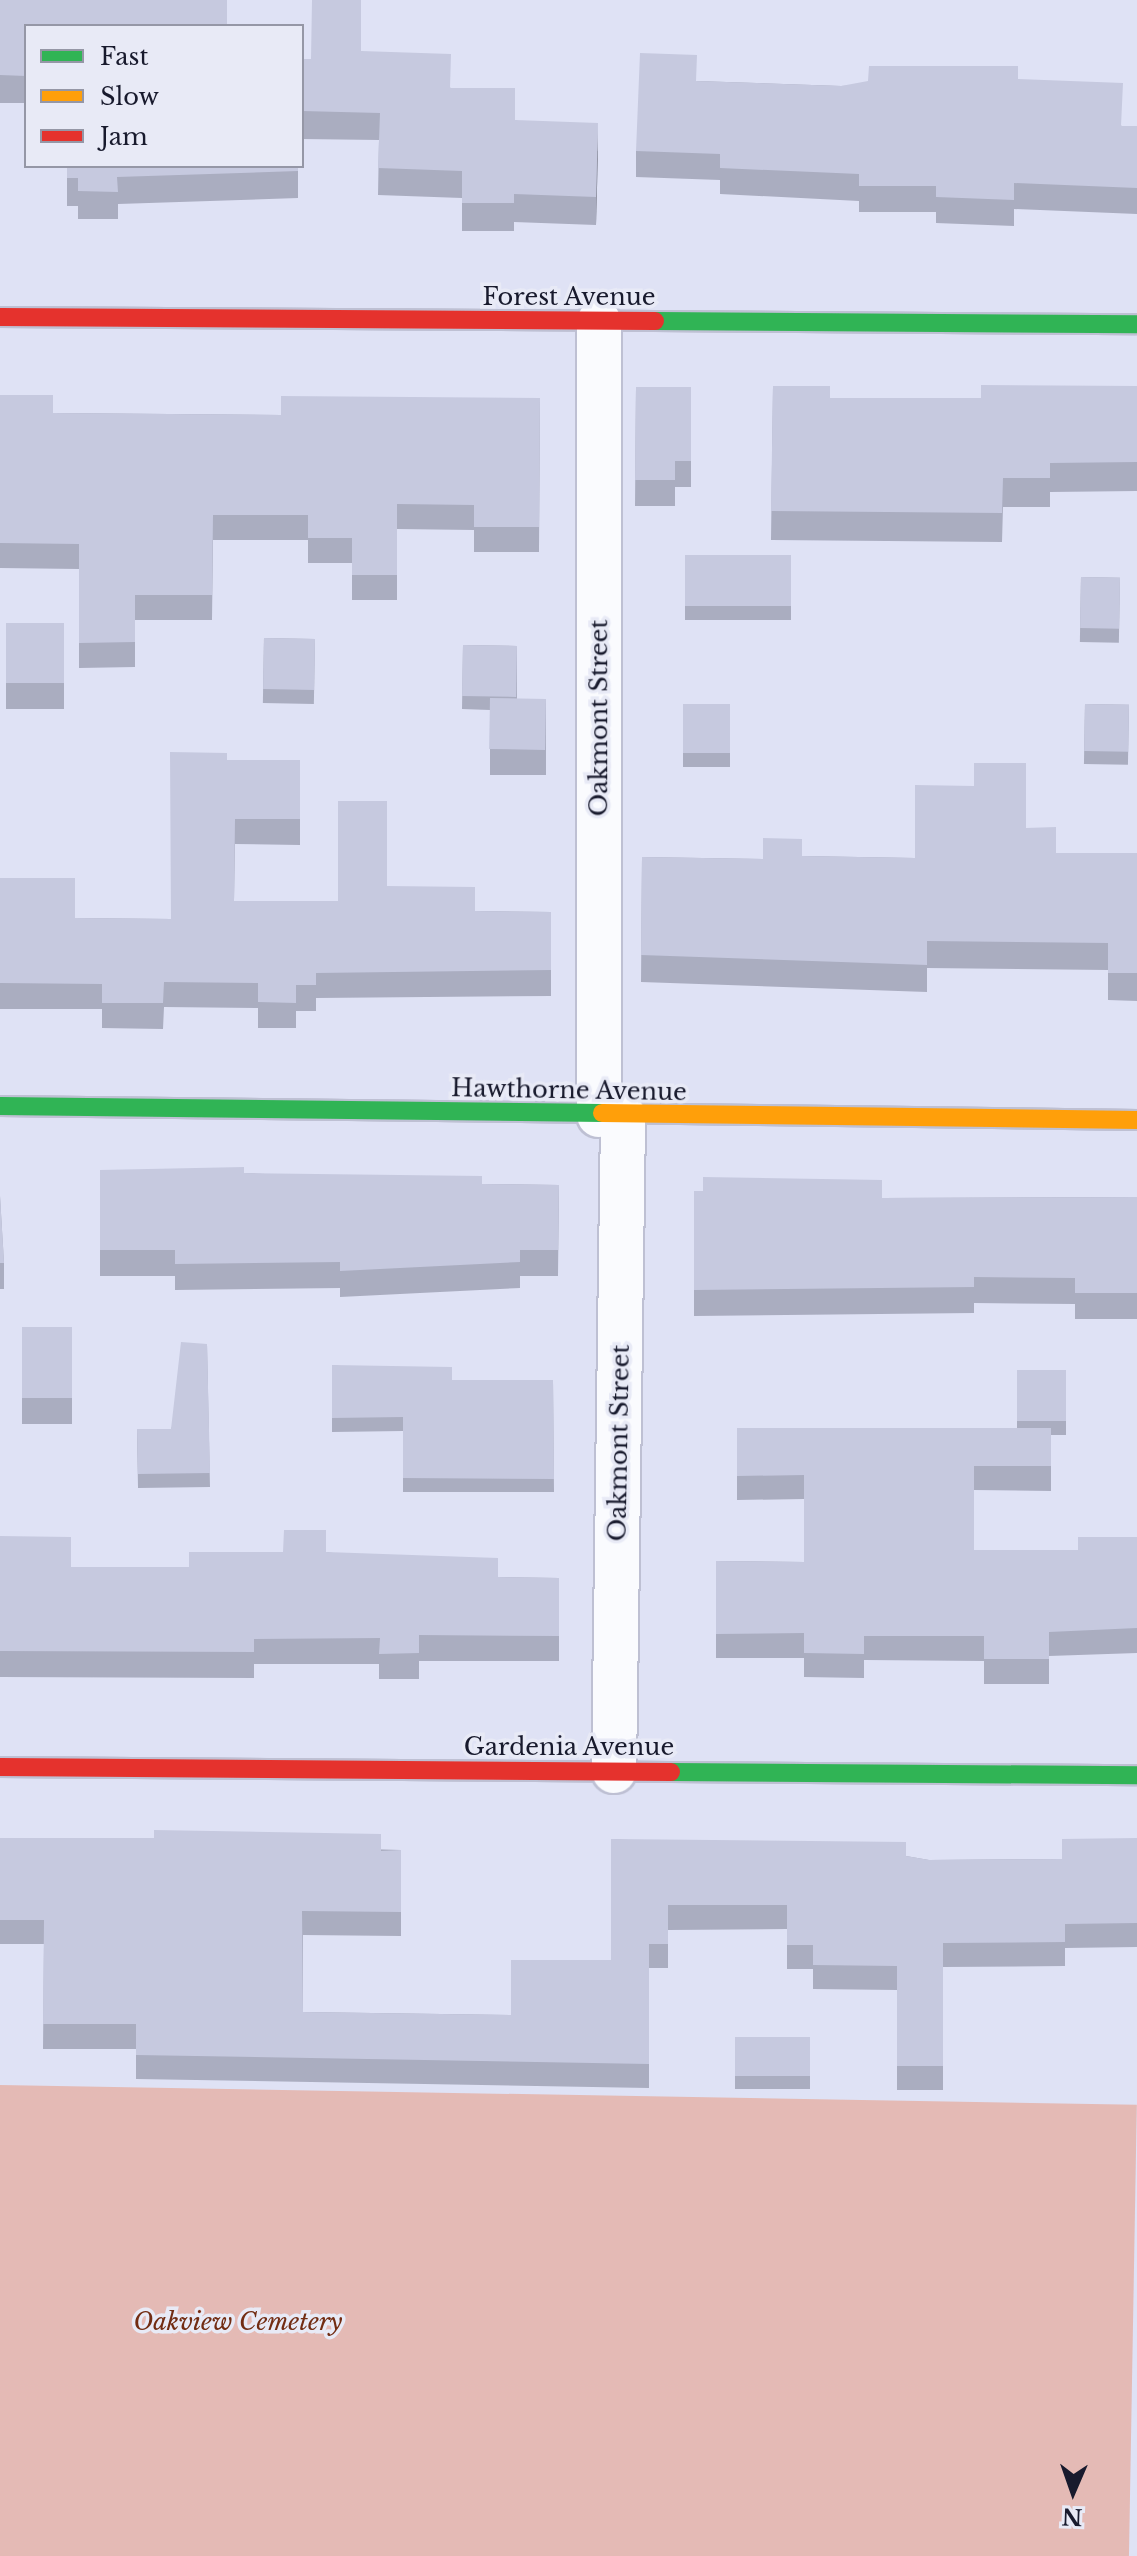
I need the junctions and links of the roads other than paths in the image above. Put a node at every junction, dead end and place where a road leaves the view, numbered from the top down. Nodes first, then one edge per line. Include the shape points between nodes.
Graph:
1 (0, 317) edge
2 (599, 322) junction
3 (1137, 324) edge
4 (0, 1106) edge
5 (611, 1115) junction
6 (1137, 1120) edge
7 (0, 1767) edge
8 (614, 1771) junction
9 (1137, 1775) edge

1 - 2 street, Forest Avenue
2 - 3 street, Forest Avenue
2 - 5 street, Oakmont Street
4 - 5 street, Hawthorne Avenue
5 - 6 street, Hawthorne Avenue
5 - 8 street, Oakmont Street
7 - 8 street, Gardenia Avenue
8 - 9 street, Gardenia Avenue

